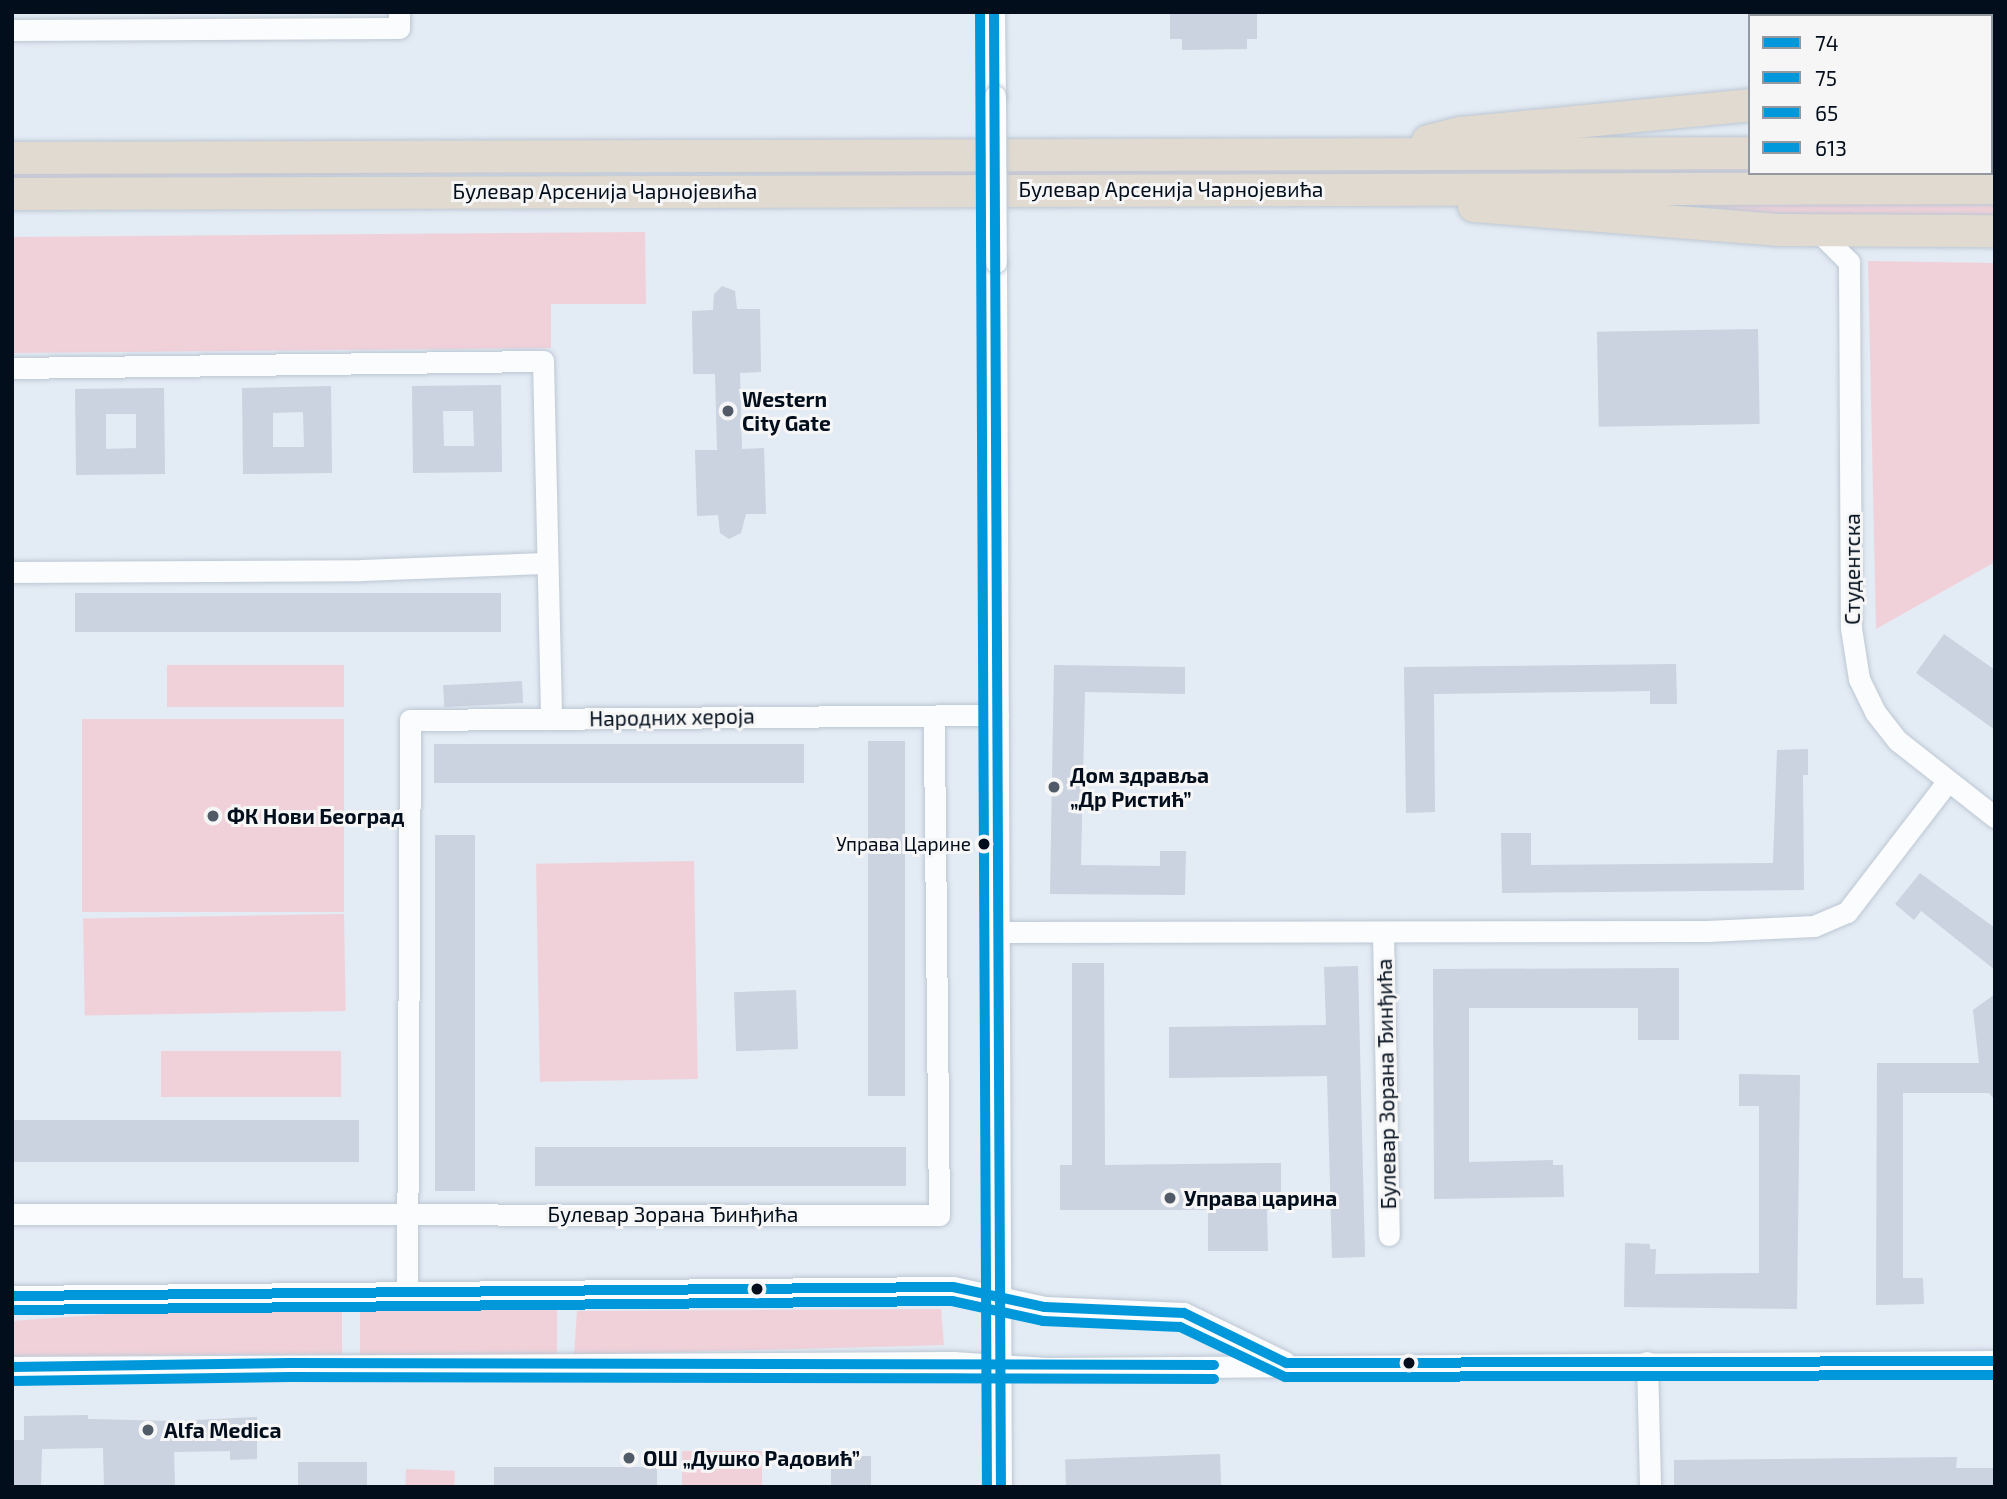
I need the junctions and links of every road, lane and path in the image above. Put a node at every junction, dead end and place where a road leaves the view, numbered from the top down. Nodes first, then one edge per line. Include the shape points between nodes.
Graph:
1 (399, 12) edge
2 (994, 12) edge
3 (12, 30) edge
4 (1748, 106) edge
5 (1402, 153) junction
6 (1748, 153) edge
7 (12, 158) edge
8 (1395, 187) junction
9 (1995, 188) edge
10 (12, 194) edge
11 (1818, 231) junction
12 (1883, 231) junction
13 (1995, 231) edge
14 (1850, 262) junction
15 (12, 368) edge
16 (545, 563) junction
17 (12, 572) edge
18 (998, 715) junction
19 (934, 716) junction
20 (551, 719) junction
21 (1948, 781) junction
22 (1995, 817) edge
23 (999, 932) junction
24 (1383, 933) junction
25 (407, 1213) junction
26 (12, 1214) edge
27 (1389, 1234) dead end
28 (407, 1291) junction
29 (12, 1296) edge
30 (1000, 1297) junction
31 (1995, 1361) edge
32 (1647, 1362) junction
33 (1286, 1363) junction
34 (12, 1367) edge
35 (1000, 1368) junction
36 (1001, 1487) edge
37 (1650, 1487) edge

1 - 3 street via 399,28
2 - 18 street, bridge
4 - 5 highway via 1461,133
5 - 6 highway, Булевар Арсенија Чарнојевића
5 - 7 highway, Булевар Арсенија Чарнојевића
8 - 9 highway, Булевар Арсенија Чарнојевића
8 - 10 highway, Булевар Арсенија Чарнојевића
8 - 11 highway via 1430,201 1521,211
11 - 12 highway
11 - 14 street
12 - 13 highway
12 - 14 street
14 - 21 street, Студентска via 1856,669 1886,728
15 - 16 street via 543,361
16 - 17 street via 362,570
16 - 20 street
18 - 19 street, Народних хероја
18 - 23 street
19 - 20 street, Народних хероја
19 - 25 street, Булевар Зорана Ђинђића via 939,1215
20 - 25 street, Народних хероја via 410,720
21 - 22 street, Студентска
21 - 24 street via 1847,912 1828,923 1707,931
23 - 24 street
23 - 30 street
24 - 27 street, Булевар Зорана Ђинђића
25 - 26 street, Булевар Зорана Ђинђића
25 - 28 street
28 - 29 street
28 - 30 street via 953,1287
30 - 33 street via 1045,1307 1184,1313
30 - 35 street
31 - 32 street
32 - 33 street
32 - 37 street
33 - 35 street
34 - 35 street via 953,1362
35 - 36 street

